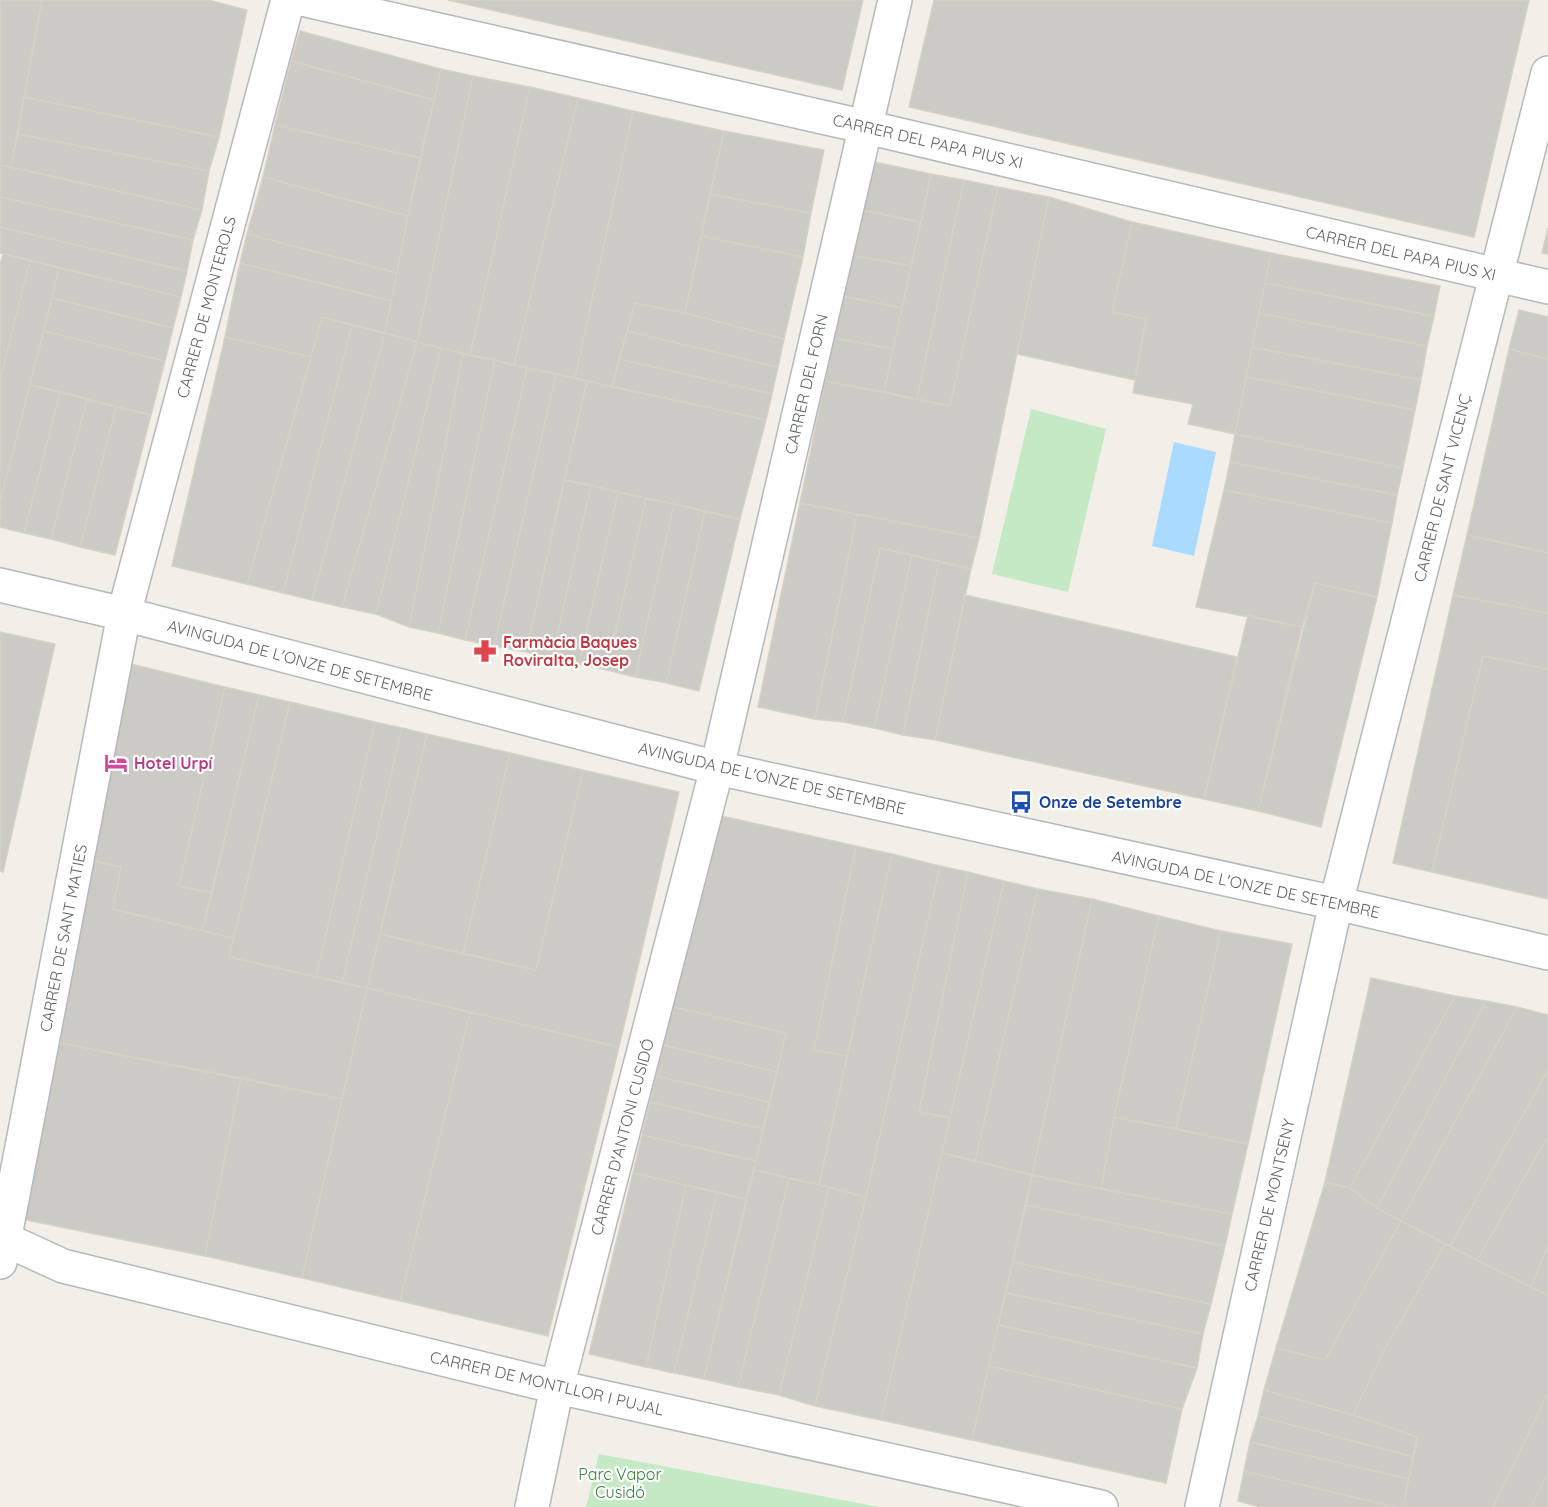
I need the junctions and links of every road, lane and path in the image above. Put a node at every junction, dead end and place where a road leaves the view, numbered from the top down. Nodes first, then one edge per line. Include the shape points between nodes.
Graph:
1 (288, 0) edge
2 (306, 0) edge
3 (895, 0) edge
4 (1548, 73) edge
5 (866, 127) junction
6 (1497, 276) junction
7 (1548, 287) edge
8 (0, 585) edge
9 (124, 614) junction
10 (717, 768) junction
11 (1336, 903) junction
12 (1548, 953) edge
13 (2, 1246) edge
14 (557, 1387) junction
15 (532, 1507) edge
16 (1101, 1507) edge
17 (1202, 1507) edge

1 - 9 street, CARRER DE MONTEROLS
2 - 5 street, CARRER DEL PAPA PIUS XI
3 - 5 street, CARRER DEL FORN
4 - 6 street, CARRER DE SANT VICENÇ
5 - 6 street, CARRER DEL PAPA PIUS XI
5 - 10 street, CARRER DEL FORN
6 - 7 street, CARRER DEL PAPA PIUS XI
6 - 11 street, CARRER DE SANT VICENÇ
8 - 9 street, AVINGUDA DE L'ONZE DE SETEMBRE
9 - 10 street, AVINGUDA DE L'ONZE DE SETEMBRE
9 - 13 street, CARRER DE SANT MATIES
10 - 11 street, AVINGUDA DE L'ONZE DE SETEMBRE
10 - 14 street, CARRER D'ANTONI CUSIDÓ
11 - 12 street, AVINGUDA DE L'ONZE DE SETEMBRE
11 - 17 street, CARRER DE MONTSENY
13 - 14 street, CARRER DE MONTLLOR I PUJAL via 63,1266
14 - 15 street, CARRER D'ANTONI CUSIDÓ
14 - 16 street, CARRER DE MONTLLOR I PUJAL

